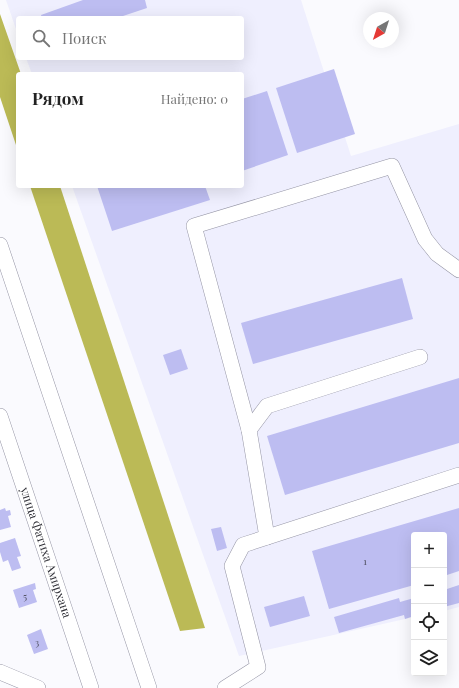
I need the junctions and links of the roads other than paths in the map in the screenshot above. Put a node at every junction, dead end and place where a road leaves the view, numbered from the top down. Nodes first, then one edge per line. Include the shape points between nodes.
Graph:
1 (0, 245) edge
2 (459, 270) edge
3 (420, 357) dead end
4 (0, 416) edge
5 (249, 430) junction
6 (459, 475) edge
7 (267, 537) junction
8 (0, 672) edge
9 (38, 688) edge
10 (91, 688) edge
11 (149, 688) edge
12 (225, 688) edge

1 - 11 street
2 - 5 street via 438,254 425,239 392,166 194,226
3 - 5 street via 267,406
4 - 10 street, улица Фатиха Амирхана
5 - 7 street
6 - 7 street
7 - 12 street via 243,545 232,566 258,667
8 - 9 street

